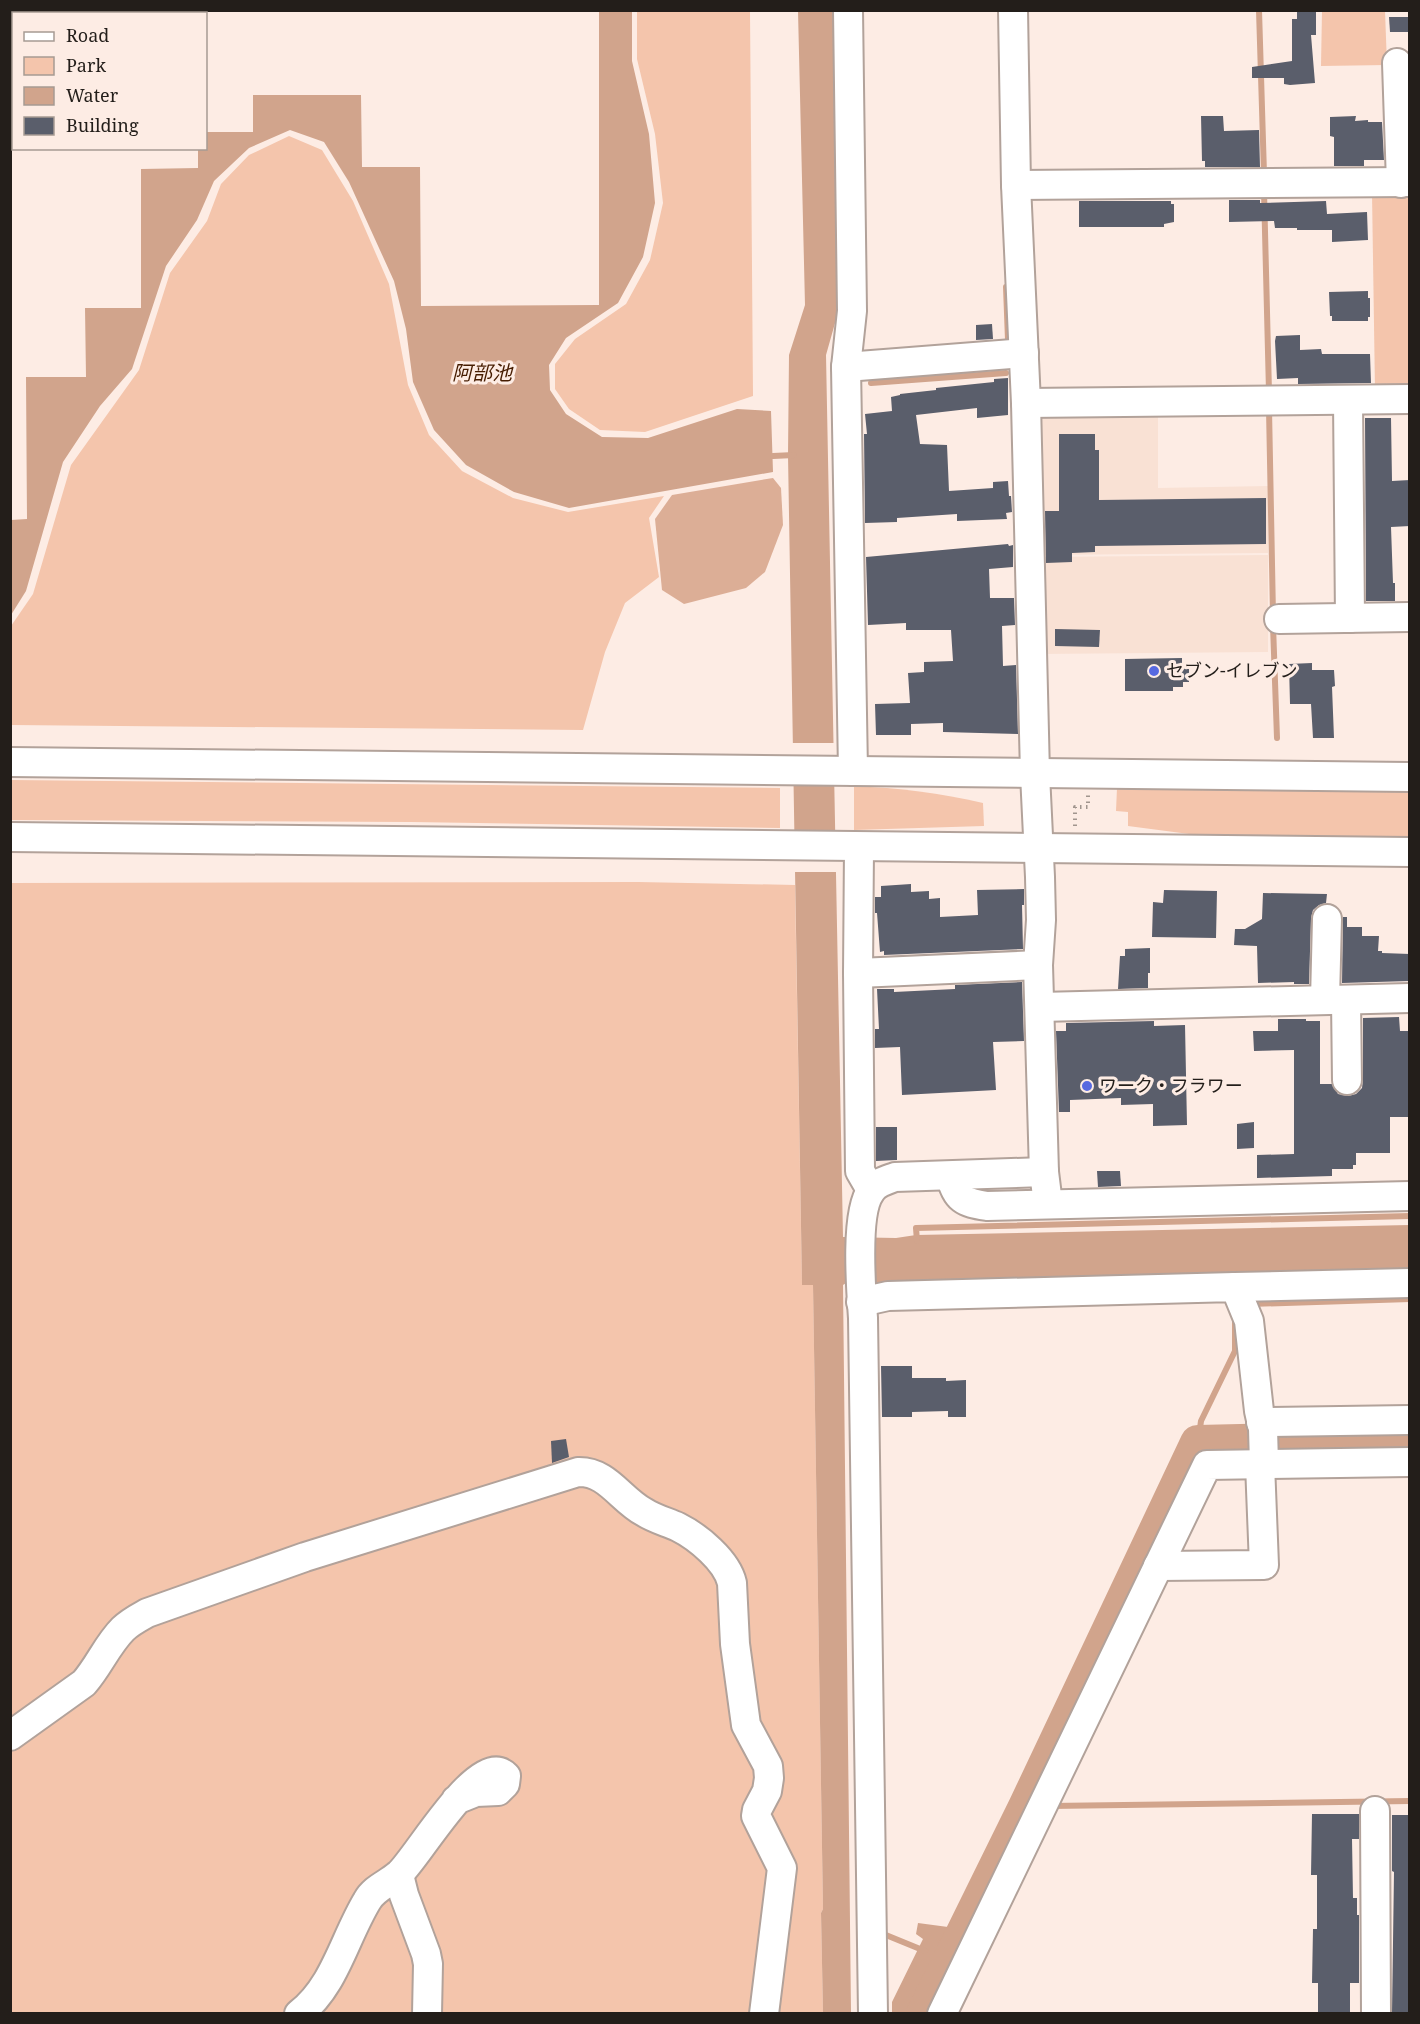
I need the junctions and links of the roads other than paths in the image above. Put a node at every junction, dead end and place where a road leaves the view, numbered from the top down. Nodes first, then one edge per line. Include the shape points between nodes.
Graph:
1 (848, 10) edge
2 (1013, 10) edge
3 (1397, 63) dead end
4 (1405, 182) edge
5 (1016, 185) junction
6 (1024, 353) junction
7 (846, 368) junction
8 (1410, 399) edge
9 (1348, 400) junction
10 (1026, 403) junction
11 (1410, 617) edge
12 (1350, 618) junction
13 (1279, 619) dead end
14 (10, 762) edge
15 (848, 771) junction
16 (1035, 774) junction
17 (1410, 777) edge
18 (10, 837) edge
19 (852, 847) junction
20 (1039, 847) junction
21 (1410, 852) edge
22 (1327, 918) dead end
23 (1038, 965) junction
24 (858, 973) junction
25 (1410, 998) edge
26 (1335, 1000) junction
27 (1040, 1007) junction
28 (1347, 1080) dead end
29 (1044, 1172) junction
30 (950, 1176) junction
31 (871, 1190) junction
32 (1410, 1196) edge
33 (1048, 1204) junction
34 (1410, 1283) edge
35 (861, 1294) junction
36 (1242, 1301) junction
37 (1410, 1420) edge
38 (1263, 1447) junction
39 (1410, 1462) edge
40 (1158, 1566) junction
41 (10, 1736) edge
42 (456, 1800) dead end
43 (1375, 1810) dead end
44 (399, 1875) junction
45 (298, 2013) edge
46 (427, 2013) edge
47 (764, 2013) edge
48 (873, 2013) edge
49 (942, 2013) edge
50 (1376, 2013) edge

1 - 7 street via 852,311
2 - 5 street
3 - 4 street
4 - 5 street
5 - 6 street
6 - 7 street
6 - 10 street
7 - 15 street
8 - 9 street
9 - 10 street
9 - 12 street
10 - 16 street
11 - 12 street
12 - 13 street
14 - 15 street
15 - 16 street
16 - 17 street
16 - 20 street
18 - 19 street
19 - 20 street
19 - 24 street
20 - 21 street
20 - 23 street
22 - 26 street
23 - 24 street
23 - 27 street
24 - 31 street via 860,1171
25 - 26 street
26 - 27 street
26 - 28 street
27 - 29 street
29 - 30 street
29 - 33 street
30 - 31 street via 895,1177
30 - 33 street via 955,1191 968,1203
31 - 35 street via 862,1216
32 - 33 street
34 - 36 street
35 - 36 street
35 - 48 street
36 - 38 street
37 - 38 street
38 - 39 street
38 - 40 street via 1207,1465
38 - 40 street via 1264,1565
40 - 49 street
41 - 47 street via 84,1683 123,1629 147,1613 305,1557 578,1472 599,1475 643,1512 693,1536 730,1574 746,1725 768,1766 767,1791 756,1816 782,1868
42 - 44 street
43 - 50 street
44 - 45 street via 368,1899 326,1984 310,2005
44 - 46 street via 426,1954

